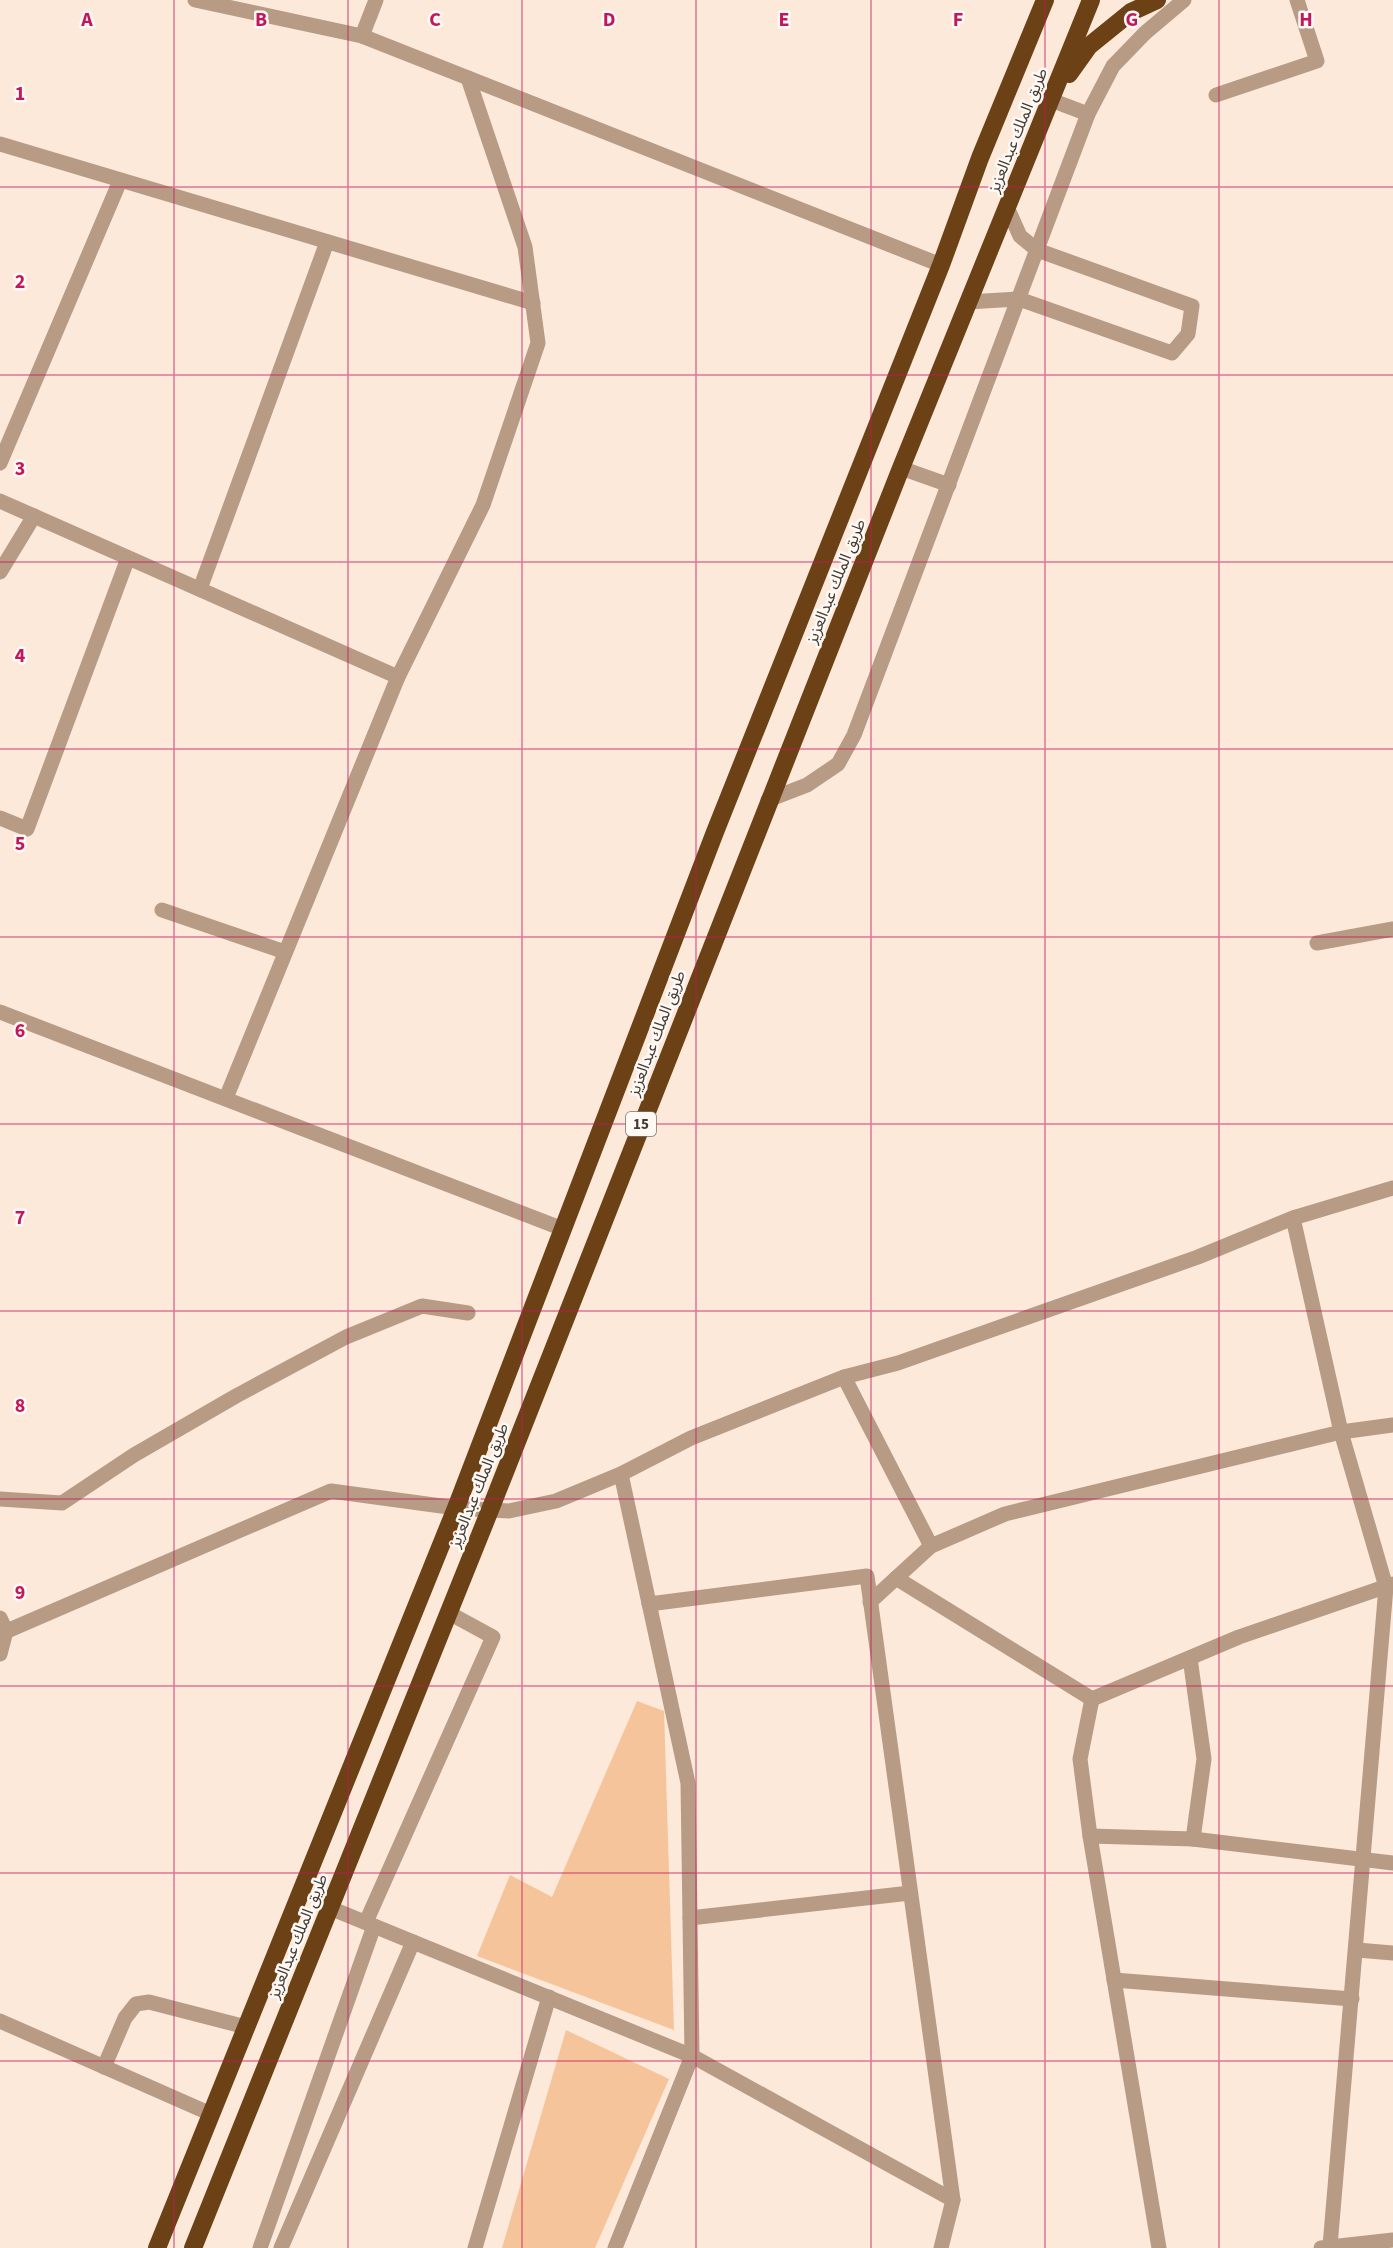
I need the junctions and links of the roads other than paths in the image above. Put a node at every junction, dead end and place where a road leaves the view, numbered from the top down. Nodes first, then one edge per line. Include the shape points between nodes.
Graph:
1 (195, 0) edge
2 (376, 0) edge
3 (1032, 0) edge
4 (1045, 0) edge
5 (1091, 0) edge
6 (1157, 0) edge
7 (1184, 0) edge
8 (1297, 0) edge
9 (362, 36) junction
10 (468, 78) junction
11 (1009, 90) junction
12 (1216, 95) dead end
13 (1051, 100) junction
14 (1088, 114) junction
15 (0, 144) edge
16 (120, 181) junction
17 (1008, 207) junction
18 (327, 243) junction
19 (1037, 250) junction
20 (941, 265) junction
21 (1019, 299) junction
22 (968, 302) junction
23 (532, 303) junction
24 (0, 463) edge
25 (901, 468) junction
26 (949, 485) junction
27 (0, 501) edge
28 (34, 516) junction
29 (128, 558) junction
30 (0, 572) edge
31 (200, 589) junction
32 (398, 677) junction
33 (768, 800) junction
34 (0, 818) edge
35 (162, 910) dead end
36 (1393, 929) edge
37 (1317, 943) dead end
38 (285, 952) junction
39 (0, 1012) edge
40 (226, 1098) junction
41 (1393, 1188) edge
42 (1293, 1218) junction
43 (563, 1229) junction
44 (468, 1313) dead end
45 (844, 1377) junction
46 (1393, 1425) edge
47 (1341, 1432) junction
48 (621, 1474) junction
49 (0, 1499) edge
50 (456, 1508) junction
51 (490, 1510) junction
52 (931, 1546) junction
53 (896, 1578) junction
54 (1390, 1586) edge
55 (870, 1602) junction
56 (649, 1604) junction
57 (448, 1613) junction
58 (2, 1628) edge
59 (0, 1654) edge
60 (1190, 1658) junction
61 (1092, 1699) junction
62 (1090, 1836) junction
63 (1192, 1839) junction
64 (1364, 1860) junction
65 (1393, 1863) edge
66 (910, 1893) junction
67 (330, 1908) junction
68 (690, 1918) junction
69 (370, 1924) junction
70 (413, 1942) junction
71 (1357, 1950) junction
72 (1393, 1953) edge
73 (1114, 1980) junction
74 (549, 1997) junction
75 (1352, 1999) junction
76 (0, 2021) edge
77 (246, 2026) junction
78 (692, 2056) junction
79 (105, 2067) junction
80 (211, 2114) junction
81 (953, 2200) junction
82 (1393, 2240) edge
83 (1325, 2247) edge
84 (157, 2248) edge
85 (193, 2248) edge
86 (260, 2248) edge
87 (281, 2248) edge
88 (476, 2248) edge
89 (615, 2248) edge
90 (941, 2248) edge
91 (1159, 2248) edge

1 - 9 street
2 - 9 street
3 - 11 highway
4 - 11 highway, طريق الملك عبدالعزيز / 15
5 - 13 highway, طريق الملك عبدالعزيز / 15
6 - 13 highway via 1131,12 1089,46
7 - 14 street via 1113,66
8 - 12 street via 1317,61
9 - 10 street
10 - 20 street
10 - 23 street via 525,248
11 - 20 highway, طريق الملك عبدالعزيز / 15
13 - 14 street
13 - 17 highway, طريق الملك عبدالعزيز / 15
14 - 19 street
15 - 16 street
16 - 18 street
16 - 24 street
17 - 19 street via 1020,236
17 - 22 highway, طريق الملك عبدالعزيز / 15
18 - 23 street
18 - 31 street
19 - 21 street
19 - 21 street via 1192,306 1188,334 1172,353
20 - 43 highway, طريق الملك عبدالعزيز / 15 via 715,832
21 - 22 street
21 - 26 street
22 - 25 highway, طريق الملك عبدالعزيز / 15
23 - 32 street via 538,343 483,505
25 - 26 street
25 - 33 highway, طريق الملك عبدالعزيز / 15
26 - 33 street via 854,735 838,764 807,785
27 - 28 street
28 - 29 street
28 - 30 street
29 - 31 street
29 - 34 street via 27,829
31 - 32 street
32 - 38 street
33 - 51 highway, طريق الملك عبدالعزيز / 15
35 - 38 street
36 - 37 street
38 - 40 street
39 - 40 street
40 - 43 street
41 - 42 street
42 - 45 street via 1198,1257 898,1363
42 - 47 street
43 - 50 highway, طريق الملك عبدالعزيز / 15
44 - 49 street via 422,1306 346,1337 134,1455 62,1503
45 - 48 street via 692,1438
45 - 52 street
46 - 47 street
47 - 52 street via 1005,1514
47 - 54 street
48 - 51 street via 556,1501 509,1511
48 - 56 street
50 - 51 street
50 - 58 street via 331,1491
50 - 77 highway, طريق الملك عبدالعزيز / 15
51 - 57 highway, طريق الملك عبدالعزيز / 15
52 - 53 street
53 - 55 street
53 - 61 street
54 - 60 street via 1239,1637
54 - 64 street
55 - 56 street via 867,1576
55 - 66 street
56 - 68 street via 688,1783
57 - 67 highway, طريق الملك عبدالعزيز / 15
57 - 69 street via 493,1637
58 - 59 street
60 - 61 street
60 - 63 street via 1204,1759
61 - 62 street via 1080,1759
62 - 63 street
62 - 73 street
63 - 64 street
64 - 65 street
64 - 71 street
66 - 68 street
66 - 81 street
67 - 69 street
67 - 85 highway, طريق الملك عبدالعزيز / 15
68 - 78 street
69 - 70 street
69 - 86 street
70 - 74 street
70 - 87 street
71 - 72 street
71 - 75 street
73 - 75 street
73 - 91 street
74 - 78 street
74 - 88 street
75 - 83 street
76 - 79 street
77 - 79 street via 149,2002 136,2004 124,2018
77 - 80 highway, طريق الملك عبدالعزيز / 15
78 - 81 street
78 - 89 street
79 - 80 street
80 - 84 highway, طريق الملك عبدالعزيز / 15
81 - 90 street
82 - 83 street

